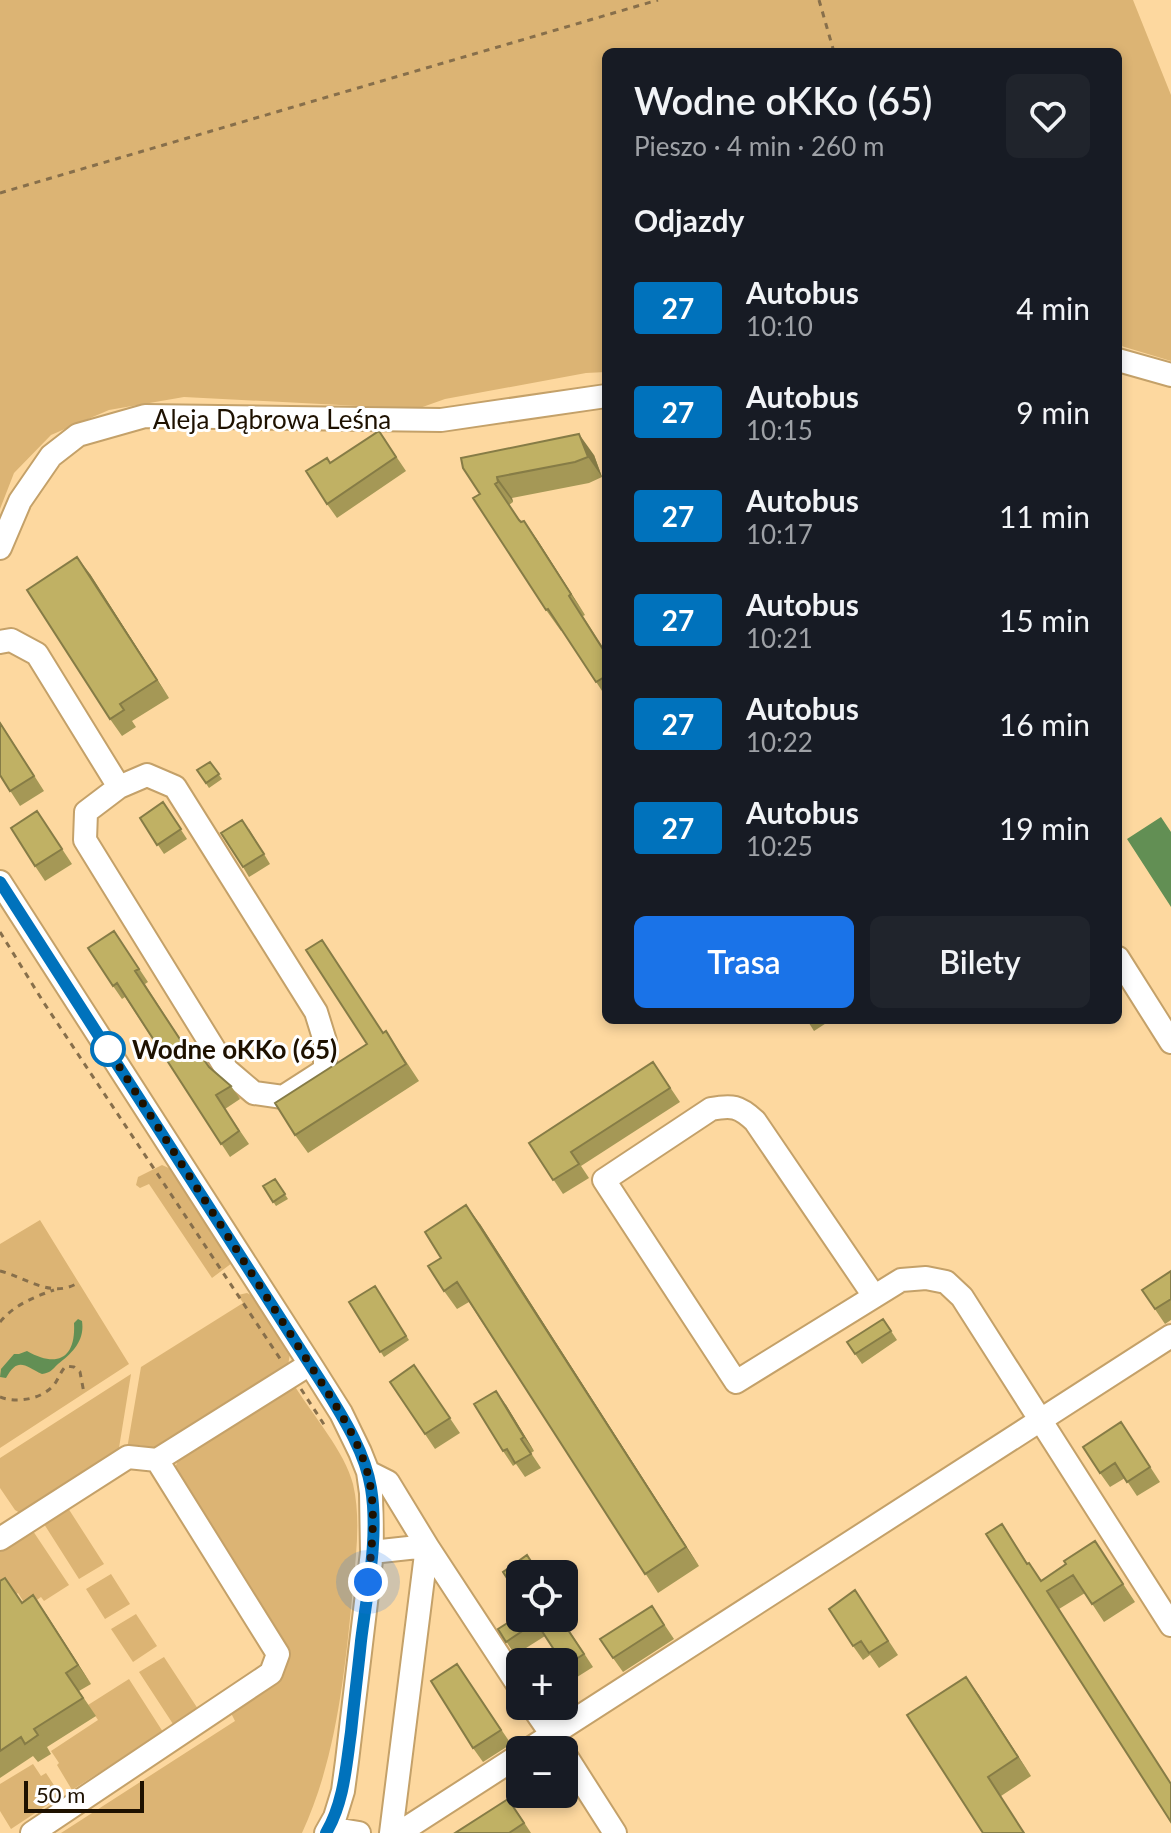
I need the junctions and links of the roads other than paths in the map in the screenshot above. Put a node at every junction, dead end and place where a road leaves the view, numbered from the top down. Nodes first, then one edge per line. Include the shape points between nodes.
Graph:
1 (1122, 361) edge
2 (1171, 375) edge
3 (602, 397) edge
4 (0, 548) edge
5 (0, 642) edge
6 (119, 787) junction
7 (0, 882) edge
8 (1122, 964) edge
9 (1171, 1042) edge
10 (874, 1296) junction
11 (1171, 1336) edge
12 (301, 1370) junction
13 (1040, 1420) junction
14 (157, 1460) junction
15 (368, 1472) junction
16 (0, 1539) edge
17 (427, 1546) junction
18 (372, 1552) junction
19 (1171, 1625) edge
20 (506, 1667) edge
21 (574, 1736) edge
22 (506, 1764) edge
23 (578, 1776) edge
24 (328, 1830) edge
25 (32, 1833) edge
26 (359, 1833) edge
27 (391, 1833) edge
28 (399, 1833) edge
29 (615, 1833) edge

1 - 2 street
3 - 4 street, Aleja Dąbrowa Leśna via 441,420 145,416 78,435 51,456 20,501
5 - 6 street via 11,640 37,654
6 - 6 street via 86,812 85,840 227,1070 254,1093 283,1097 325,1070 325,1041 316,1012 175,787 147,775
7 - 12 street
8 - 9 street
10 - 10 street via 736,1382 604,1180 711,1109 742,1109
10 - 13 street via 901,1280 946,1282 962,1297
11 - 13 street
12 - 14 street
12 - 15 street via 341,1413
13 - 19 street
13 - 21 street
14 - 16 street via 128,1457
14 - 25 street via 278,1654 271,1673
15 - 17 street via 388,1482
15 - 18 street
17 - 18 street
17 - 20 street
17 - 27 street
18 - 24 street via 343,1791
22 - 28 street
23 - 29 street
24 - 26 street

